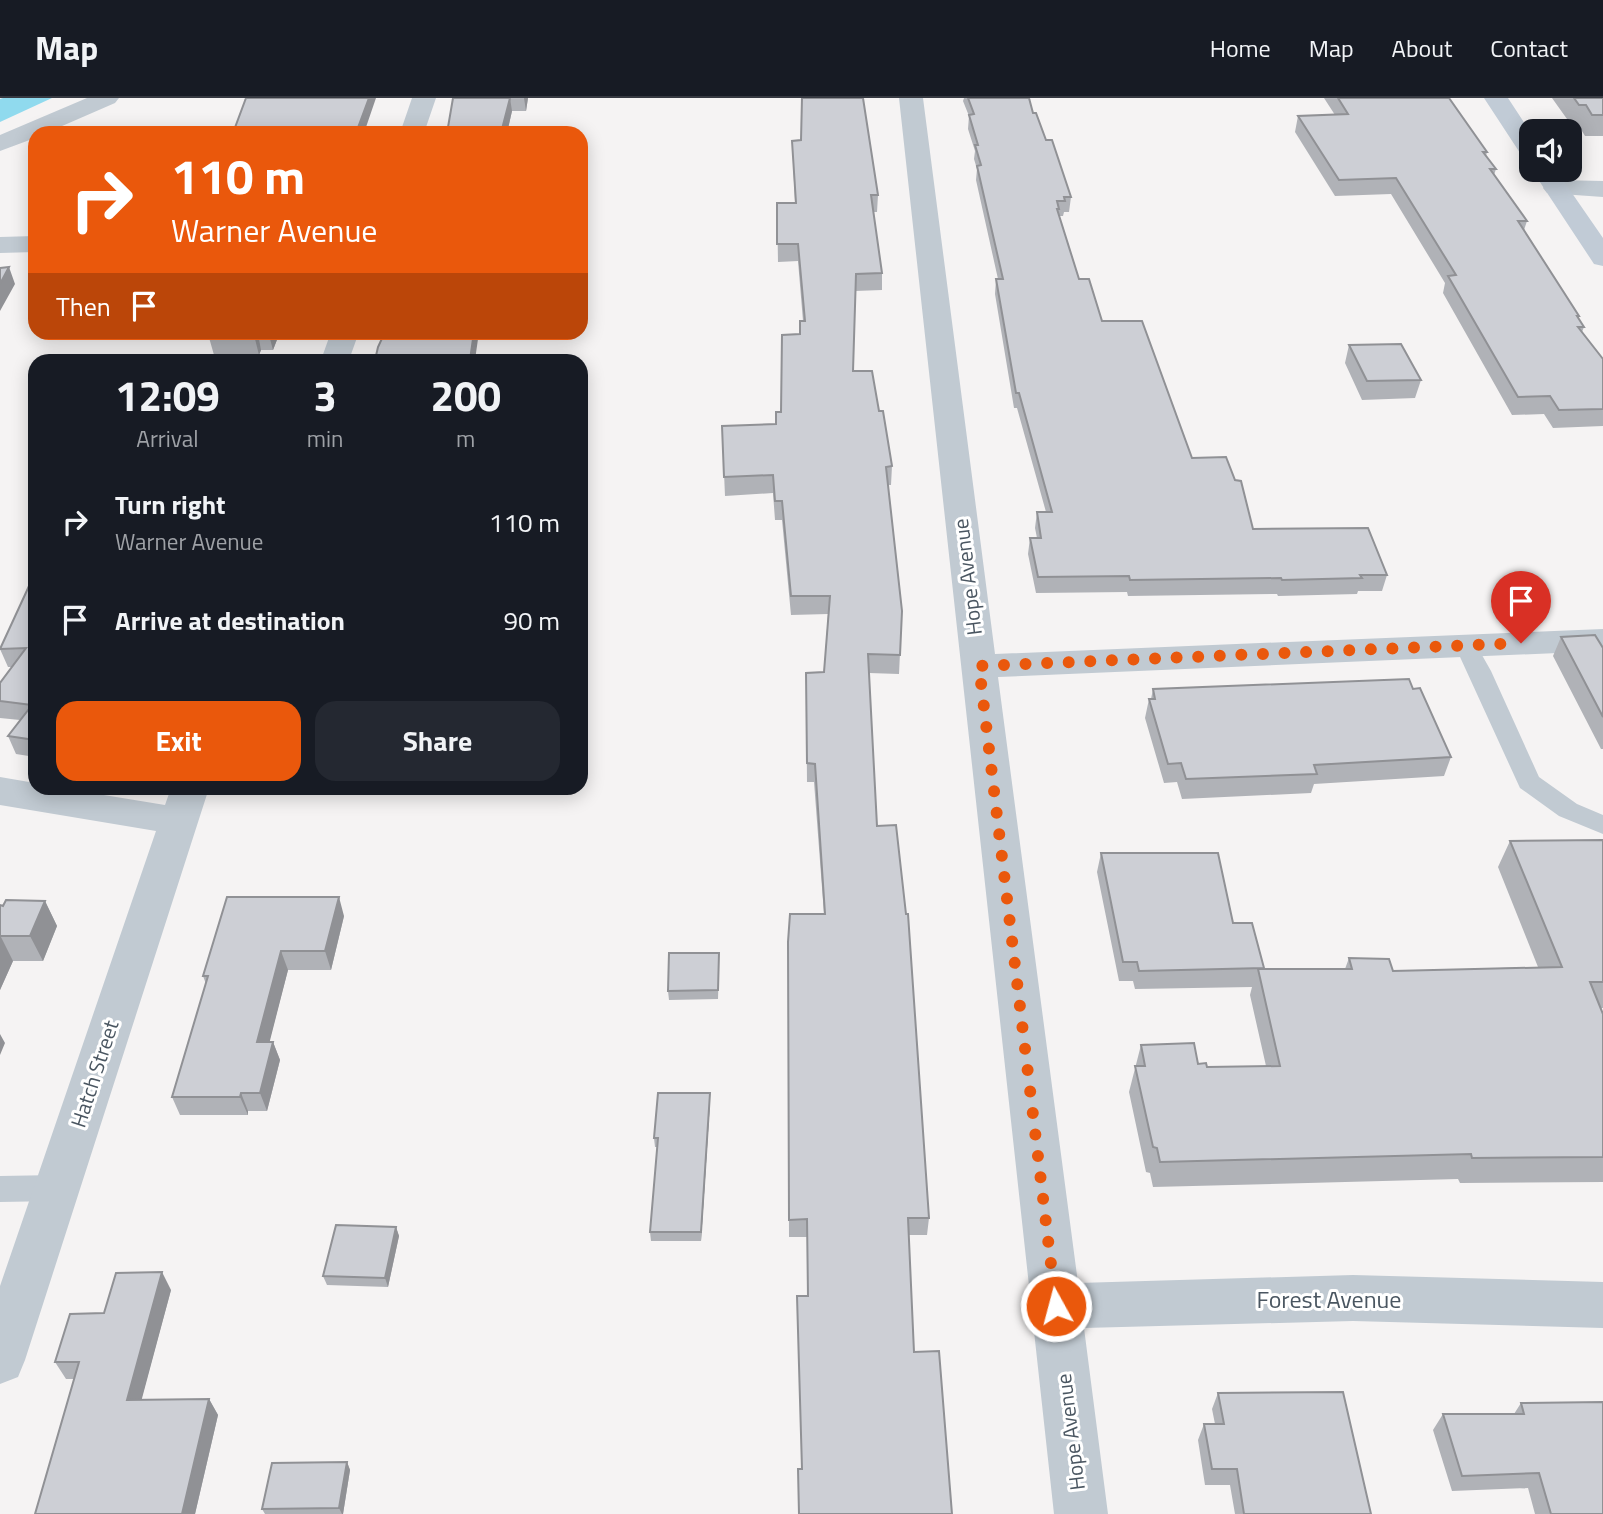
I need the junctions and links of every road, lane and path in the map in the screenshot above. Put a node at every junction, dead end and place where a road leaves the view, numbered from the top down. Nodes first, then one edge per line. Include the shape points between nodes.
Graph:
1 (107, 98) edge
2 (424, 98) edge
3 (911, 98) edge
4 (1496, 98) edge
5 (42, 126) edge
6 (414, 126) edge
7 (28, 132) edge
8 (1519, 133) edge
9 (0, 144) edge
10 (1552, 182) edge
11 (1566, 182) edge
12 (1603, 189) edge
13 (28, 244) edge
14 (0, 245) edge
15 (1603, 258) edge
16 (1603, 640) edge
17 (1466, 646) junction
18 (979, 666) junction
19 (0, 791) edge
20 (28, 793) edge
21 (57, 795) edge
22 (184, 804) edge
23 (1603, 825) edge
24 (57, 1188) junction
25 (0, 1189) edge
26 (1603, 1305) edge
27 (1056, 1306) junction
28 (0, 1360) edge
29 (1081, 1514) edge

1 - 5 street
2 - 6 street
3 - 18 street, Hope Avenue
4 - 8 street
7 - 9 street
10 - 15 street
11 - 12 street
13 - 14 street
16 - 17 street
17 - 18 street
17 - 23 lane via 1529,782 1567,810
18 - 27 street, Hope Avenue
19 - 20 street
21 - 22 street
22 - 24 street, Hatch Street
24 - 25 lane
24 - 28 street, Hatch Street
26 - 27 street, Forest Avenue via 1353,1298
27 - 29 street, Hope Avenue

